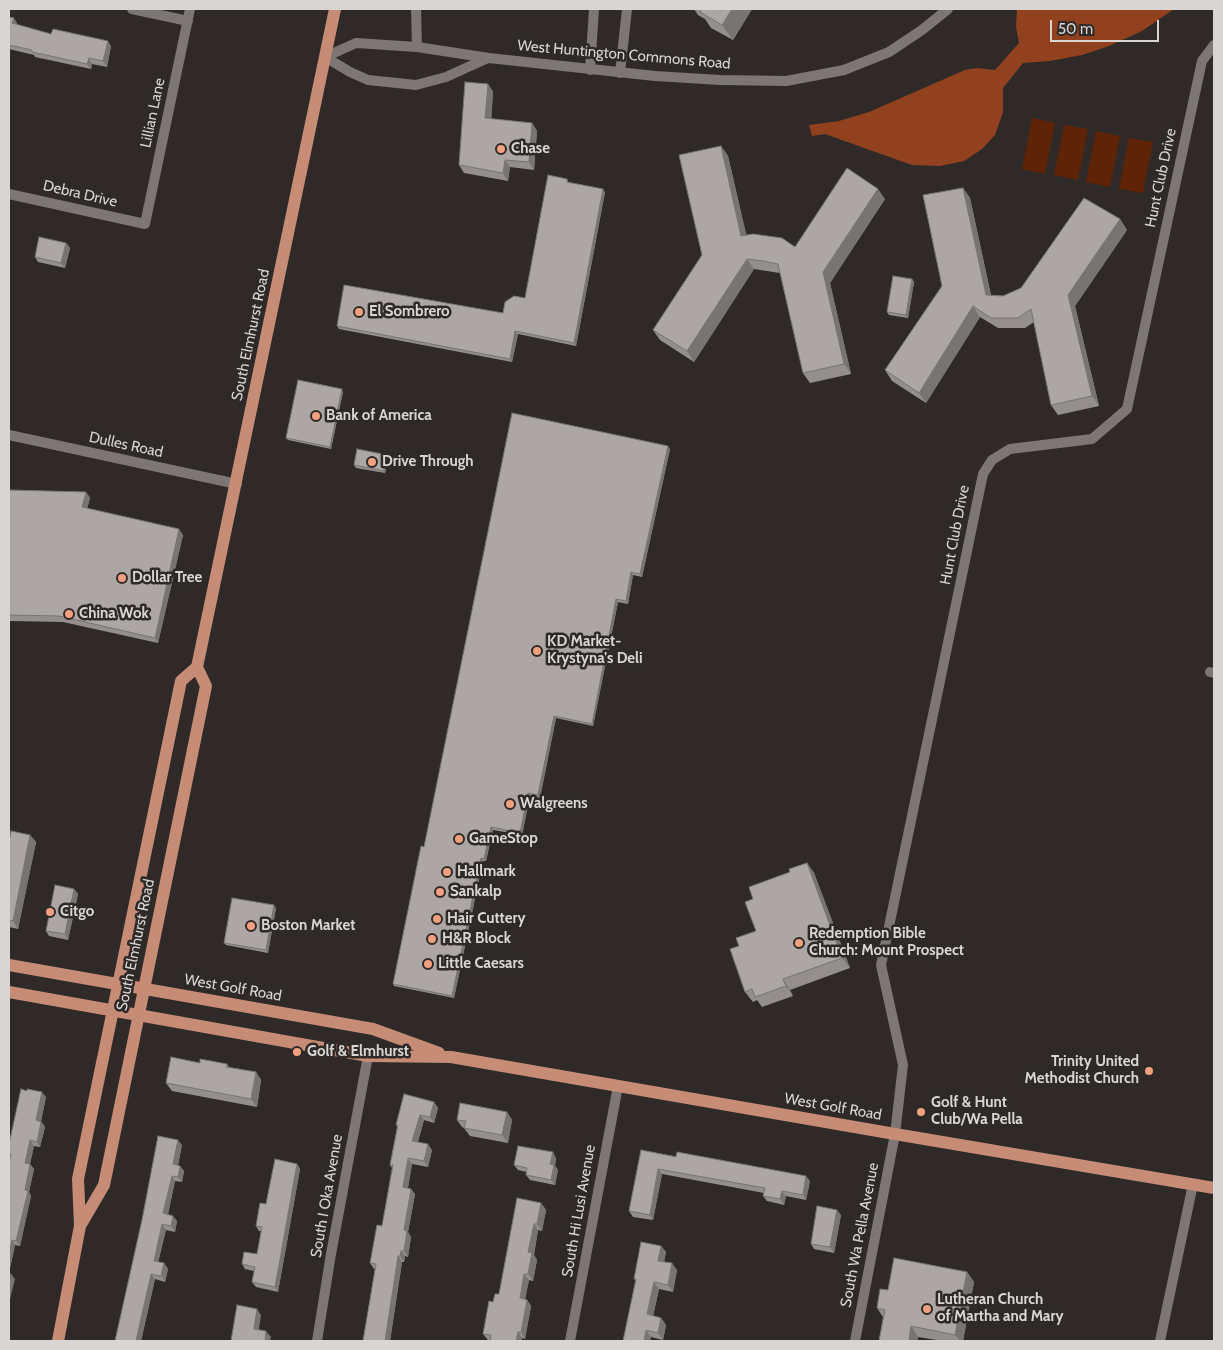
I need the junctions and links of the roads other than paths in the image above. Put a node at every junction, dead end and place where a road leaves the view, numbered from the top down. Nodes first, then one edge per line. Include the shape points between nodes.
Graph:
1 (132, 9) edge
2 (190, 9) edge
3 (335, 9) edge
4 (416, 9) edge
5 (594, 9) edge
6 (627, 9) edge
7 (948, 9) edge
8 (188, 21) junction
9 (1214, 45) edge
10 (417, 47) junction
11 (325, 57) junction
12 (489, 58) junction
13 (590, 70) junction
14 (620, 73) junction
15 (9, 194) edge
16 (145, 224) joint
17 (9, 435) edge
18 (237, 484) junction
19 (197, 667) junction
20 (9, 965) edge
21 (118, 984) junction
22 (144, 989) junction
23 (9, 992) edge
24 (113, 1010) junction
25 (139, 1014) junction
26 (368, 1056) junction
27 (448, 1056) junction
28 (618, 1086) junction
29 (894, 1134) junction
30 (1193, 1184) junction
31 (1214, 1188) edge
32 (80, 1226) junction
33 (58, 1341) edge
34 (317, 1341) edge
35 (570, 1341) edge
36 (855, 1341) edge
37 (1160, 1341) edge

1 - 8 street
2 - 8 street, Lillian Lane
3 - 11 main road, South Elmhurst Road
4 - 10 street
5 - 13 street
6 - 14 street
7 - 14 street, West Huntington Commons Road via 895,50 844,70 786,81
8 - 16 street, Lillian Lane
9 - 29 street, Hunt Club Drive via 1202,61 1127,409 1092,439 1010,449 992,460 983,474 881,965 903,1065
10 - 11 street, West Huntington Commons Road via 356,43
10 - 12 street, West Huntington Commons Road
11 - 12 street via 368,80 416,85 446,77
11 - 18 main road, South Elmhurst Road
12 - 13 street, West Huntington Commons Road
13 - 14 street, West Huntington Commons Road
15 - 16 street, Debra Drive
17 - 18 street, Dulles Road
18 - 19 main road, South Elmhurst Road
19 - 21 main road, South Elmhurst Road via 180,681
19 - 22 main road, South Elmhurst Road via 206,686
20 - 21 main road, West Golf Road
21 - 22 main road, West Golf Road
21 - 24 main road, South Elmhurst Road
22 - 25 main road, South Elmhurst Road
22 - 27 main road, West Golf Road via 373,1029
23 - 24 main road, West Golf Road
24 - 25 main road, West Golf Road
24 - 32 main road, South Elmhurst Road via 78,1179
25 - 26 main road, West Golf Road
25 - 32 main road, South Elmhurst Road via 104,1185
26 - 27 main road, West Golf Road
26 - 34 street, South I Oka Avenue
27 - 28 main road, West Golf Road
28 - 29 main road, West Golf Road
28 - 35 street, South Hi Lusi Avenue
29 - 30 main road, West Golf Road
29 - 36 street, South Wa Pella Avenue
30 - 31 main road, West Golf Road
30 - 37 street
32 - 33 main road, South Elmhurst Road

